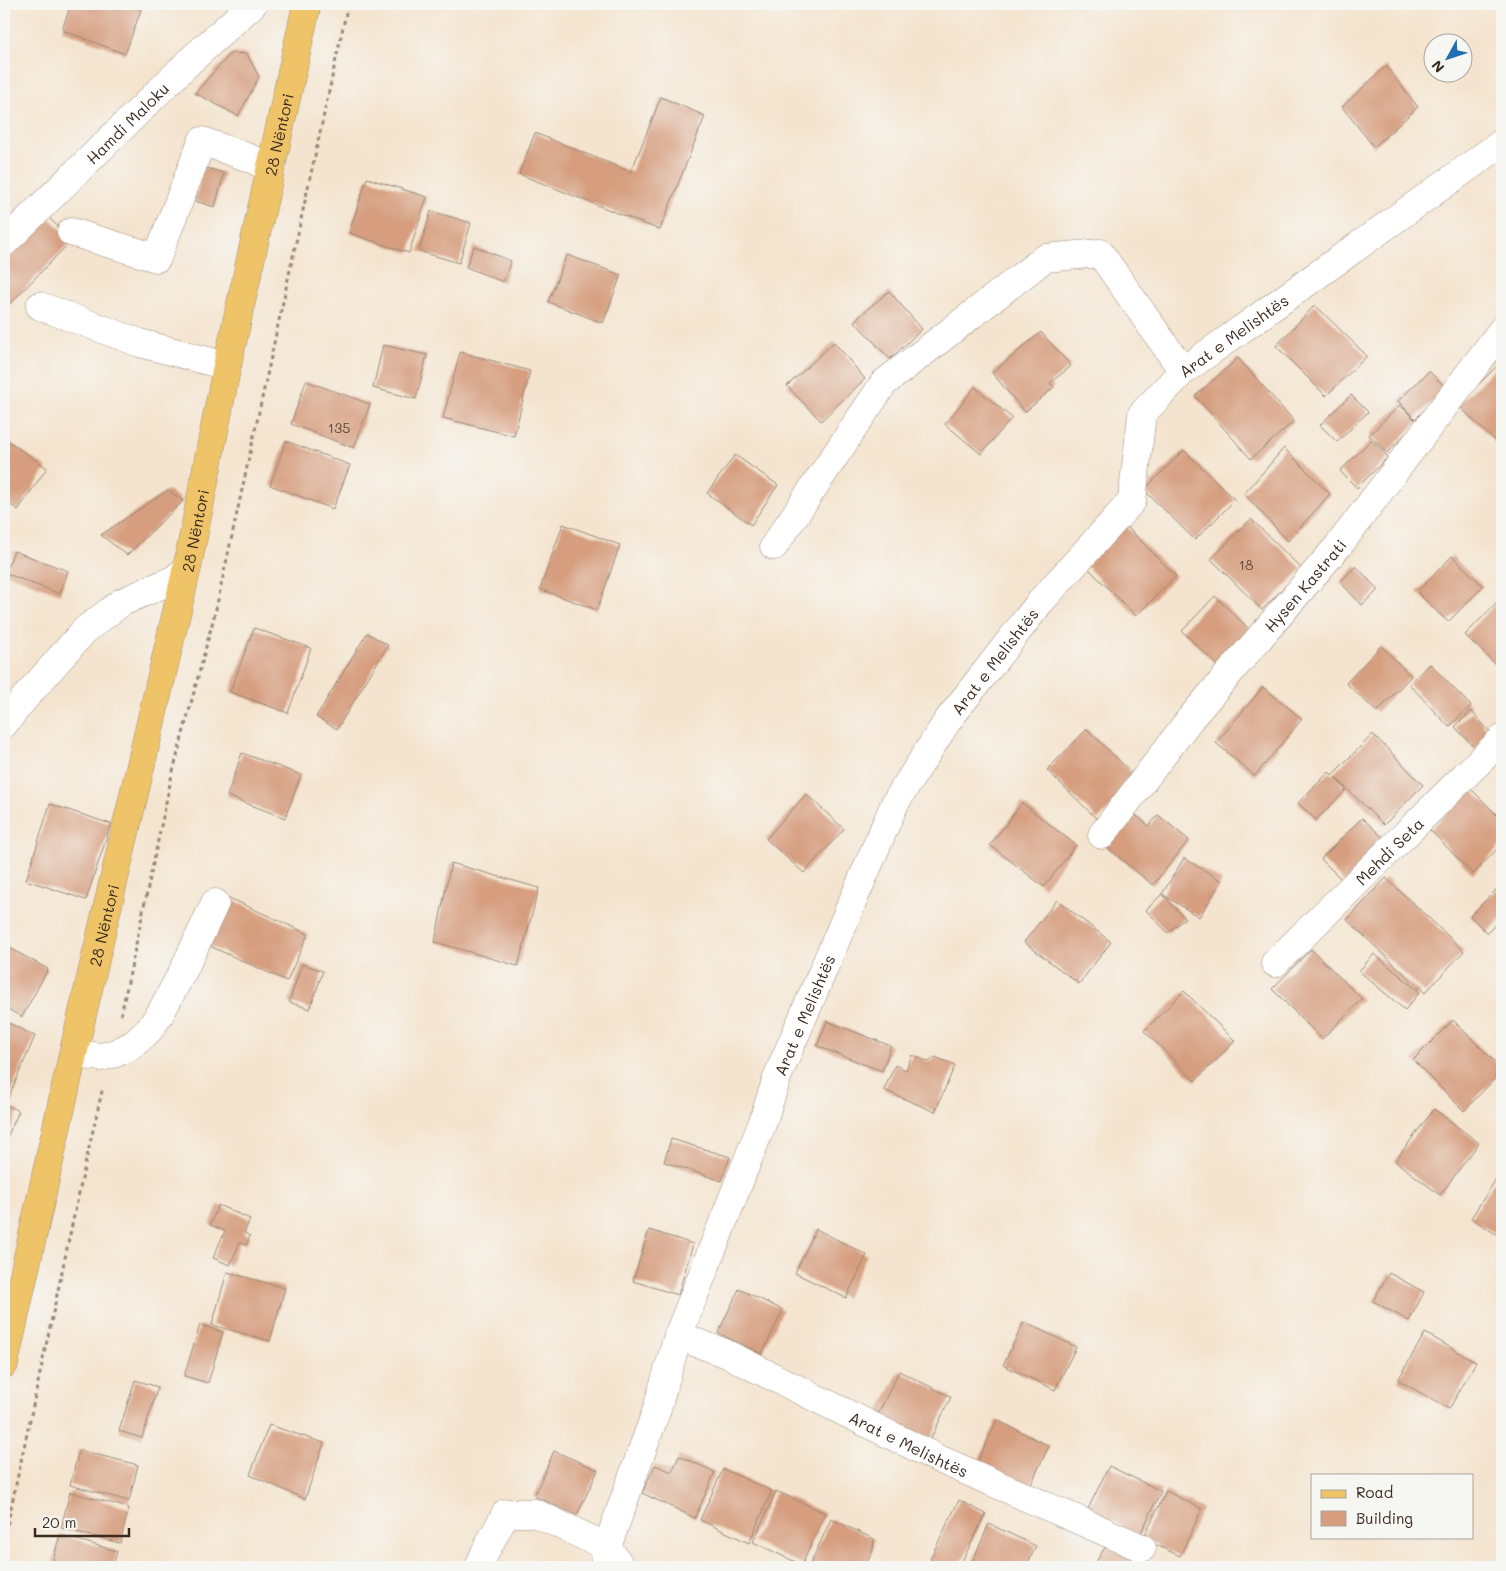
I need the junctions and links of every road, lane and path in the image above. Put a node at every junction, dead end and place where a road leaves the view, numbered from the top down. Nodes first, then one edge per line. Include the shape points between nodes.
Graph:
1 (253, 4) edge
2 (307, 4) edge
3 (348, 4) edge
4 (1502, 143) edge
5 (270, 168) junction
6 (71, 232) dead end
7 (4, 243) edge
8 (40, 306) dead end
9 (1502, 330) edge
10 (227, 366) junction
11 (1183, 371) junction
12 (774, 546) dead end
13 (187, 568) junction
14 (4, 724) edge
15 (1502, 738) edge
16 (1102, 835) dead end
17 (215, 903) dead end
18 (1275, 963) dead end
19 (73, 1054) junction
20 (111, 1054) junction
21 (678, 1336) junction
22 (4, 1364) edge
23 (4, 1540) edge
24 (1142, 1548) dead end
25 (611, 1560) edge
26 (479, 1567) edge

1 - 7 street, Hamdi Maloku via 191,60
2 - 5 main road, 28 Nëntori
3 - 20 path via 216,609 172,779
4 - 11 street, Arat e Melishtës
5 - 6 street via 202,140 157,258
5 - 10 main road, 28 Nëntori
8 - 10 street via 140,343
9 - 16 street, Hysen Kastrati via 1339,544 1190,720
10 - 13 main road, 28 Nëntori
11 - 12 street via 1100,253 1045,258 884,383
11 - 21 street, Arat e Melishtës via 1142,414 1132,501 1041,602 948,720 895,804 778,1076
13 - 14 street via 176,578 122,602 85,630
13 - 19 main road, 28 Nëntori
15 - 18 street, Mehdi Seta
17 - 20 street via 149,1030 134,1044
19 - 20 street via 101,1057
19 - 22 main road, 28 Nëntori
20 - 23 path
21 - 24 street, Arat e Melishtës via 726,1352 939,1459
21 - 25 street, Arat e Melishtës
25 - 26 street via 535,1513 506,1513

